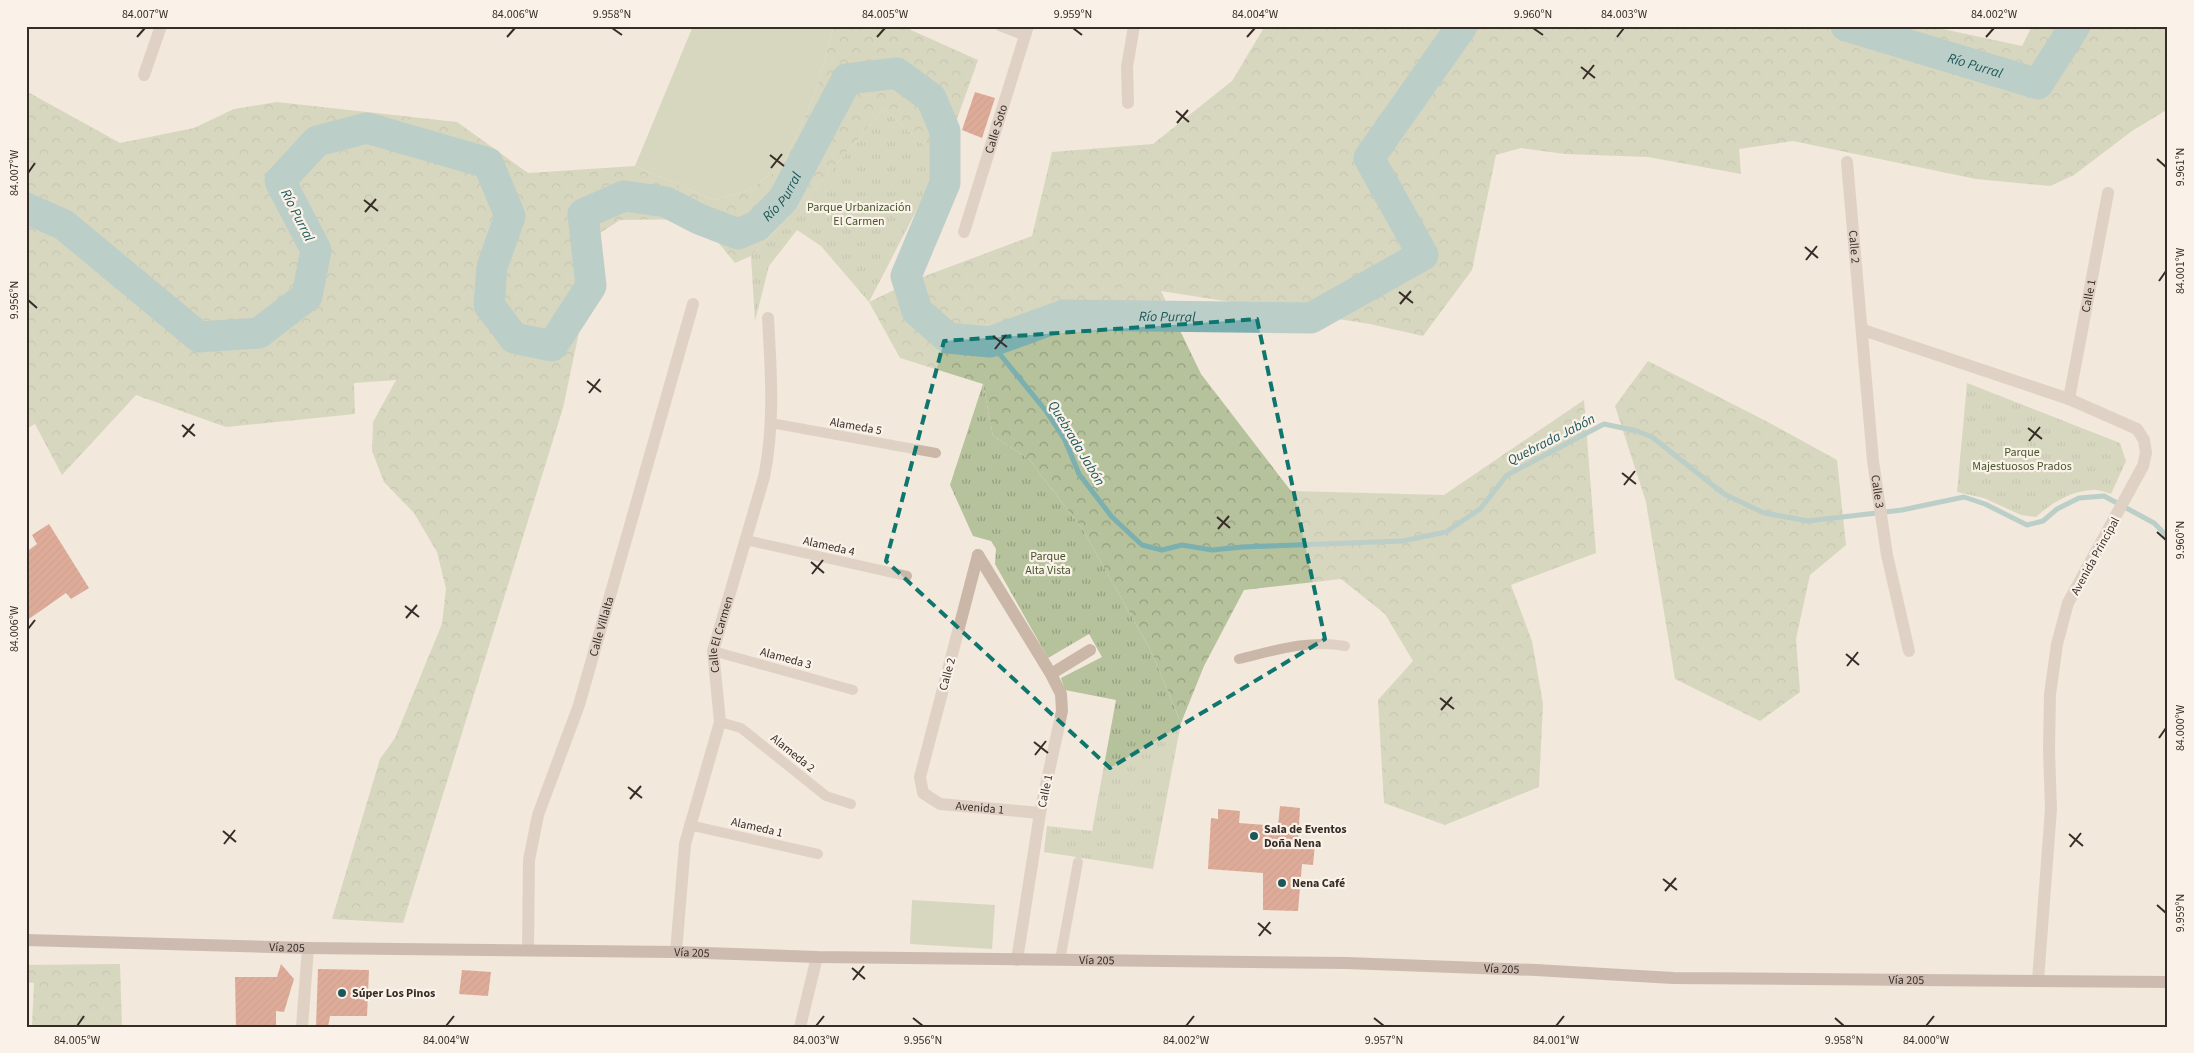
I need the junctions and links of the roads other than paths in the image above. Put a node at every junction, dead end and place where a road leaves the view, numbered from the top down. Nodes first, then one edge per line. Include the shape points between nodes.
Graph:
1 (161, 26) edge
2 (1000, 26) edge
3 (1134, 26) edge
4 (1027, 31) edge
5 (144, 76) dead end
6 (1128, 103) dead end
7 (1847, 162) dead end
8 (2108, 193) dead end
9 (964, 232) dead end
10 (693, 304) dead end
11 (768, 318) dead end
12 (1863, 330) junction
13 (2069, 399) junction
14 (771, 423) junction
15 (936, 453) dead end
16 (746, 540) junction
17 (978, 555) joint
18 (906, 576) dead end
19 (1344, 646) dead end
20 (1090, 650) dead end
21 (713, 651) junction
22 (1909, 651) dead end
23 (1239, 659) dead end
24 (1051, 674) junction
25 (853, 690) dead end
26 (720, 722) junction
27 (924, 794) joint
28 (850, 804) dead end
29 (1040, 813) junction
30 (689, 825) junction
31 (818, 854) dead end
32 (1078, 862) dead end
33 (26, 940) edge
34 (308, 948) junction
35 (528, 950) junction
36 (676, 952) junction
37 (817, 956) junction
38 (1017, 960) junction
39 (1060, 960) junction
40 (2038, 980) junction
41 (2168, 982) edge
42 (302, 1027) edge
43 (800, 1027) edge

1 - 5 street
2 - 4 lane
3 - 6 street via 1127,67
4 - 9 street, Calle Soto
7 - 12 street, Calle 2
8 - 13 street, Calle 1
10 - 35 street, Calle Villalta via 579,705 538,815 529,860
11 - 14 street, Calle El Carmen
12 - 13 street, Avenida Principal
12 - 22 street, Calle 3 via 1873,461 1887,555
13 - 40 street, Avenida Principal via 2137,429 2144,440 2146,453 2144,466 2068,604 2057,644 2050,694 2051,809
14 - 15 lane, Alameda 5
14 - 16 street, Calle El Carmen via 770,452
16 - 18 lane, Alameda 4
16 - 21 street, Calle El Carmen
17 - 24 street, Calle 1
17 - 27 street, Calle 2 via 920,777
19 - 23 lane via 1315,643
20 - 24 street
21 - 25 lane, Alameda 3
21 - 26 street, Calle El Carmen
24 - 29 street, Calle 1 via 1061,694 1062,711
26 - 28 lane, Alameda 2 via 742,728 826,796
26 - 30 street, Calle El Carmen
27 - 29 street, Avenida 1 via 940,804
29 - 38 street, Calle 1
30 - 31 lane, Alameda 1
30 - 36 street, Calle El Carmen
32 - 39 lane
33 - 34 main road, Vía 205
34 - 35 main road, Vía 205
34 - 42 street
35 - 36 main road, Vía 205
36 - 37 main road, Vía 205
37 - 38 main road, Vía 205
37 - 43 street
38 - 39 main road, Vía 205
39 - 40 main road, Vía 205 via 1347,963 1673,978
40 - 41 main road, Vía 205

